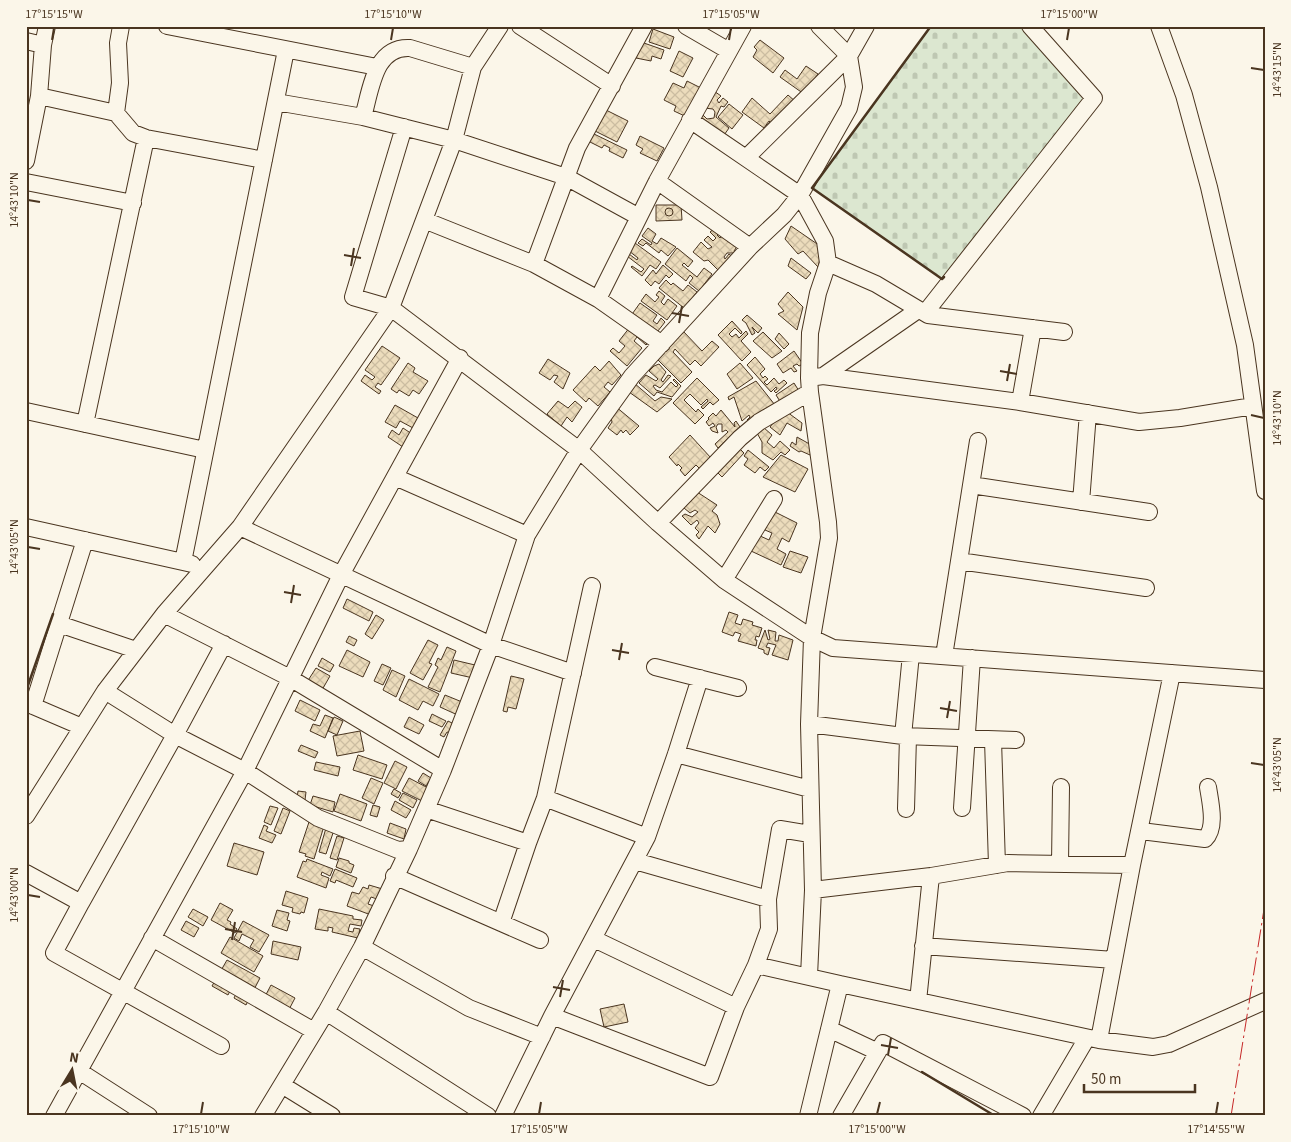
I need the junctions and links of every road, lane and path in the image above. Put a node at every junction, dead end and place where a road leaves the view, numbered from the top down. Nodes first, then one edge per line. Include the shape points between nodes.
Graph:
1 (47, 26) edge
2 (121, 26) edge
3 (167, 26) edge
4 (500, 26) edge
5 (520, 26) edge
6 (644, 26) edge
7 (686, 26) edge
8 (744, 26) edge
9 (818, 26) edge
10 (866, 26) edge
11 (1030, 26) edge
12 (1159, 26) edge
13 (26, 41) edge
14 (43, 45) junction
15 (286, 50) junction
16 (729, 51) junction
17 (849, 56) junction
18 (473, 67) junction
19 (377, 68) junction
20 (612, 86) junction
21 (39, 96) junction
22 (276, 102) junction
23 (116, 113) junction
24 (364, 117) junction
25 (690, 120) junction
26 (404, 127) junction
27 (146, 138) junction
28 (454, 140) junction
29 (27, 154) edge
30 (747, 157) junction
31 (264, 160) junction
32 (566, 177) junction
33 (657, 181) junction
34 (26, 182) edge
35 (800, 195) junction
36 (133, 203) junction
37 (639, 217) junction
38 (424, 220) junction
39 (750, 247) junction
40 (828, 263) junction
41 (534, 264) junction
42 (598, 299) junction
43 (391, 308) junction
44 (922, 311) junction
45 (1034, 328) junction
46 (1064, 332) dead end
47 (662, 344) junction
48 (460, 358) junction
49 (814, 382) junction
50 (1020, 402) junction
51 (1253, 406) junction
52 (26, 411) edge
53 (1088, 413) junction
54 (85, 424) junction
55 (978, 441) dead end
56 (206, 450) junction
57 (579, 450) junction
58 (395, 476) junction
59 (971, 485) junction
60 (1265, 491) edge
61 (774, 499) dead end
62 (1080, 502) junction
63 (1149, 512) dead end
64 (658, 523) junction
65 (26, 527) edge
66 (240, 527) junction
67 (527, 535) junction
68 (85, 540) junction
69 (959, 561) junction
70 (183, 562) junction
71 (204, 567) junction
72 (341, 575) junction
73 (724, 580) junction
74 (592, 586) dead end
75 (1146, 588) dead end
76 (164, 614) junction
77 (59, 624) junction
78 (812, 638) junction
79 (224, 644) junction
80 (491, 645) junction
81 (136, 650) junction
82 (911, 654) junction
83 (944, 656) junction
84 (972, 658) junction
85 (656, 666) dead end
86 (573, 673) junction
87 (1172, 673) junction
88 (290, 678) junction
89 (700, 678) junction
90 (1265, 680) edge
91 (738, 688) dead end
92 (105, 691) junction
93 (30, 704) edge
94 (809, 724) junction
95 (82, 727) junction
96 (175, 735) junction
97 (906, 737) junction
98 (966, 739) junction
99 (993, 740) junction
100 (1016, 740) dead end
101 (676, 754) junction
102 (443, 770) junction
103 (245, 771) junction
104 (1208, 787) dead end
105 (1060, 788) dead end
106 (810, 789) junction
107 (545, 798) junction
108 (962, 808) dead end
109 (426, 809) junction
110 (906, 809) dead end
111 (26, 816) edge
112 (1140, 831) junction
113 (810, 834) junction
114 (646, 837) junction
115 (528, 843) junction
116 (408, 849) junction
117 (635, 861) junction
118 (1060, 864) junction
119 (997, 865) junction
120 (1132, 865) junction
121 (26, 873) edge
122 (394, 876) junction
123 (931, 876) junction
124 (813, 890) junction
125 (768, 899) junction
126 (81, 903) junction
127 (501, 923) junction
128 (152, 938) junction
129 (594, 939) junction
130 (540, 940) dead end
131 (923, 946) junction
132 (362, 947) junction
133 (1114, 960) junction
134 (756, 965) junction
135 (809, 976) junction
136 (840, 984) junction
137 (123, 991) junction
138 (918, 1001) junction
139 (1265, 1001) edge
140 (736, 1007) junction
141 (326, 1012) junction
142 (552, 1016) junction
143 (829, 1029) junction
144 (314, 1031) junction
145 (542, 1037) junction
146 (1093, 1039) junction
147 (221, 1046) dead end
148 (878, 1052) junction
149 (79, 1071) junction
150 (282, 1085) junction
151 (54, 1116) edge
152 (149, 1116) edge
153 (263, 1116) edge
154 (332, 1116) edge
155 (488, 1116) edge
156 (503, 1116) edge
157 (808, 1116) edge
158 (841, 1116) edge
159 (1023, 1116) edge
160 (1041, 1116) edge

1 - 14 street
2 - 23 street
3 - 15 street
4 - 18 street
5 - 20 street
6 - 20 street
7 - 16 street
8 - 16 street
9 - 17 street
10 - 17 street
11 - 44 street via 1094,98
12 - 51 street via 1184,95 1209,187 1245,345
13 - 14 street
14 - 21 street
15 - 19 street
15 - 22 street
16 - 25 street
17 - 30 street
17 - 35 street via 854,87 849,108
18 - 19 street via 401,47 384,58
18 - 28 street
19 - 24 street
20 - 32 street via 577,148
21 - 23 street
21 - 29 street
22 - 24 street
22 - 31 street
23 - 27 street via 133,133
24 - 26 street
25 - 30 street
25 - 33 street
26 - 28 street
26 - 43 street via 353,297
27 - 31 street
27 - 36 street
28 - 32 street
28 - 38 street
30 - 35 street
31 - 56 street
32 - 37 street
32 - 41 street
33 - 37 street
33 - 39 street
34 - 36 street
35 - 39 street
35 - 40 street via 825,240
36 - 54 street
37 - 42 street
38 - 41 street
38 - 43 street
39 - 47 street
40 - 44 street via 876,284
40 - 49 street via 810,333
41 - 42 street
42 - 47 street
43 - 48 street
43 - 66 street
44 - 45 street
44 - 49 street
45 - 46 street
45 - 50 street
47 - 57 street via 632,376
48 - 57 street
48 - 58 street
49 - 50 street
49 - 64 street via 740,438
49 - 78 street via 829,538
50 - 53 street
51 - 53 street via 1139,422
51 - 60 street
52 - 54 street
53 - 62 street
54 - 56 street
55 - 59 street
56 - 70 street
57 - 64 street
57 - 67 street
58 - 67 street
58 - 72 street
59 - 62 street
59 - 69 street
61 - 73 street
62 - 63 street
64 - 73 street
65 - 68 street
66 - 71 street
66 - 72 street
67 - 80 street
68 - 70 street
68 - 77 street
69 - 75 street
69 - 83 street
70 - 71 street
71 - 76 street
72 - 80 street
72 - 88 street
73 - 78 street
74 - 86 street
76 - 79 street
76 - 81 street
77 - 81 street
77 - 93 street
78 - 82 street via 833,648
78 - 94 street
79 - 88 street
79 - 96 street
80 - 86 street
80 - 102 street
81 - 92 street
82 - 83 street
82 - 97 street
83 - 84 street
84 - 87 street
84 - 98 street
85 - 89 street
86 - 107 street
87 - 90 street
87 - 112 street
88 - 102 street
88 - 103 street
89 - 91 street
89 - 101 street
92 - 95 street
92 - 96 street
93 - 95 street
94 - 97 street
94 - 106 street
95 - 111 street
96 - 103 street
96 - 126 street
97 - 98 street
97 - 110 street
98 - 99 street
98 - 108 street
99 - 100 street
99 - 119 street
101 - 106 street
101 - 114 street
102 - 109 street
103 - 116 street via 318,818 398,850
103 - 128 street
104 - 112 street via 1212,813 1205,839
105 - 118 street
106 - 113 street
107 - 114 street
107 - 115 street
109 - 115 street
109 - 116 street
112 - 120 street
113 - 124 street
113 - 125 street via 780,829
114 - 117 street
115 - 127 street
116 - 122 street
117 - 125 street
117 - 129 street
118 - 119 street
118 - 120 street
119 - 123 street
120 - 133 street
121 - 126 street
122 - 127 street
122 - 132 street
123 - 124 street
123 - 131 street
124 - 135 street
125 - 134 street via 768,929
126 - 137 street via 54,953
127 - 130 street
128 - 137 street
128 - 144 street
129 - 140 street
129 - 142 street
131 - 133 street
131 - 138 street
132 - 141 street
132 - 145 street via 469,1008
133 - 146 street
134 - 135 street
134 - 140 street
135 - 136 street
136 - 138 street
136 - 143 street
137 - 147 street
137 - 149 street
138 - 146 street
139 - 146 street via 1169,1044 1153,1047
140 - 142 street via 710,1077
141 - 144 street
141 - 155 street
142 - 145 street
143 - 148 street
143 - 157 street
144 - 150 street
145 - 156 street
146 - 160 street
148 - 158 street
148 - 159 street via 884,1043
149 - 151 street
149 - 152 street
150 - 153 street
150 - 154 street

